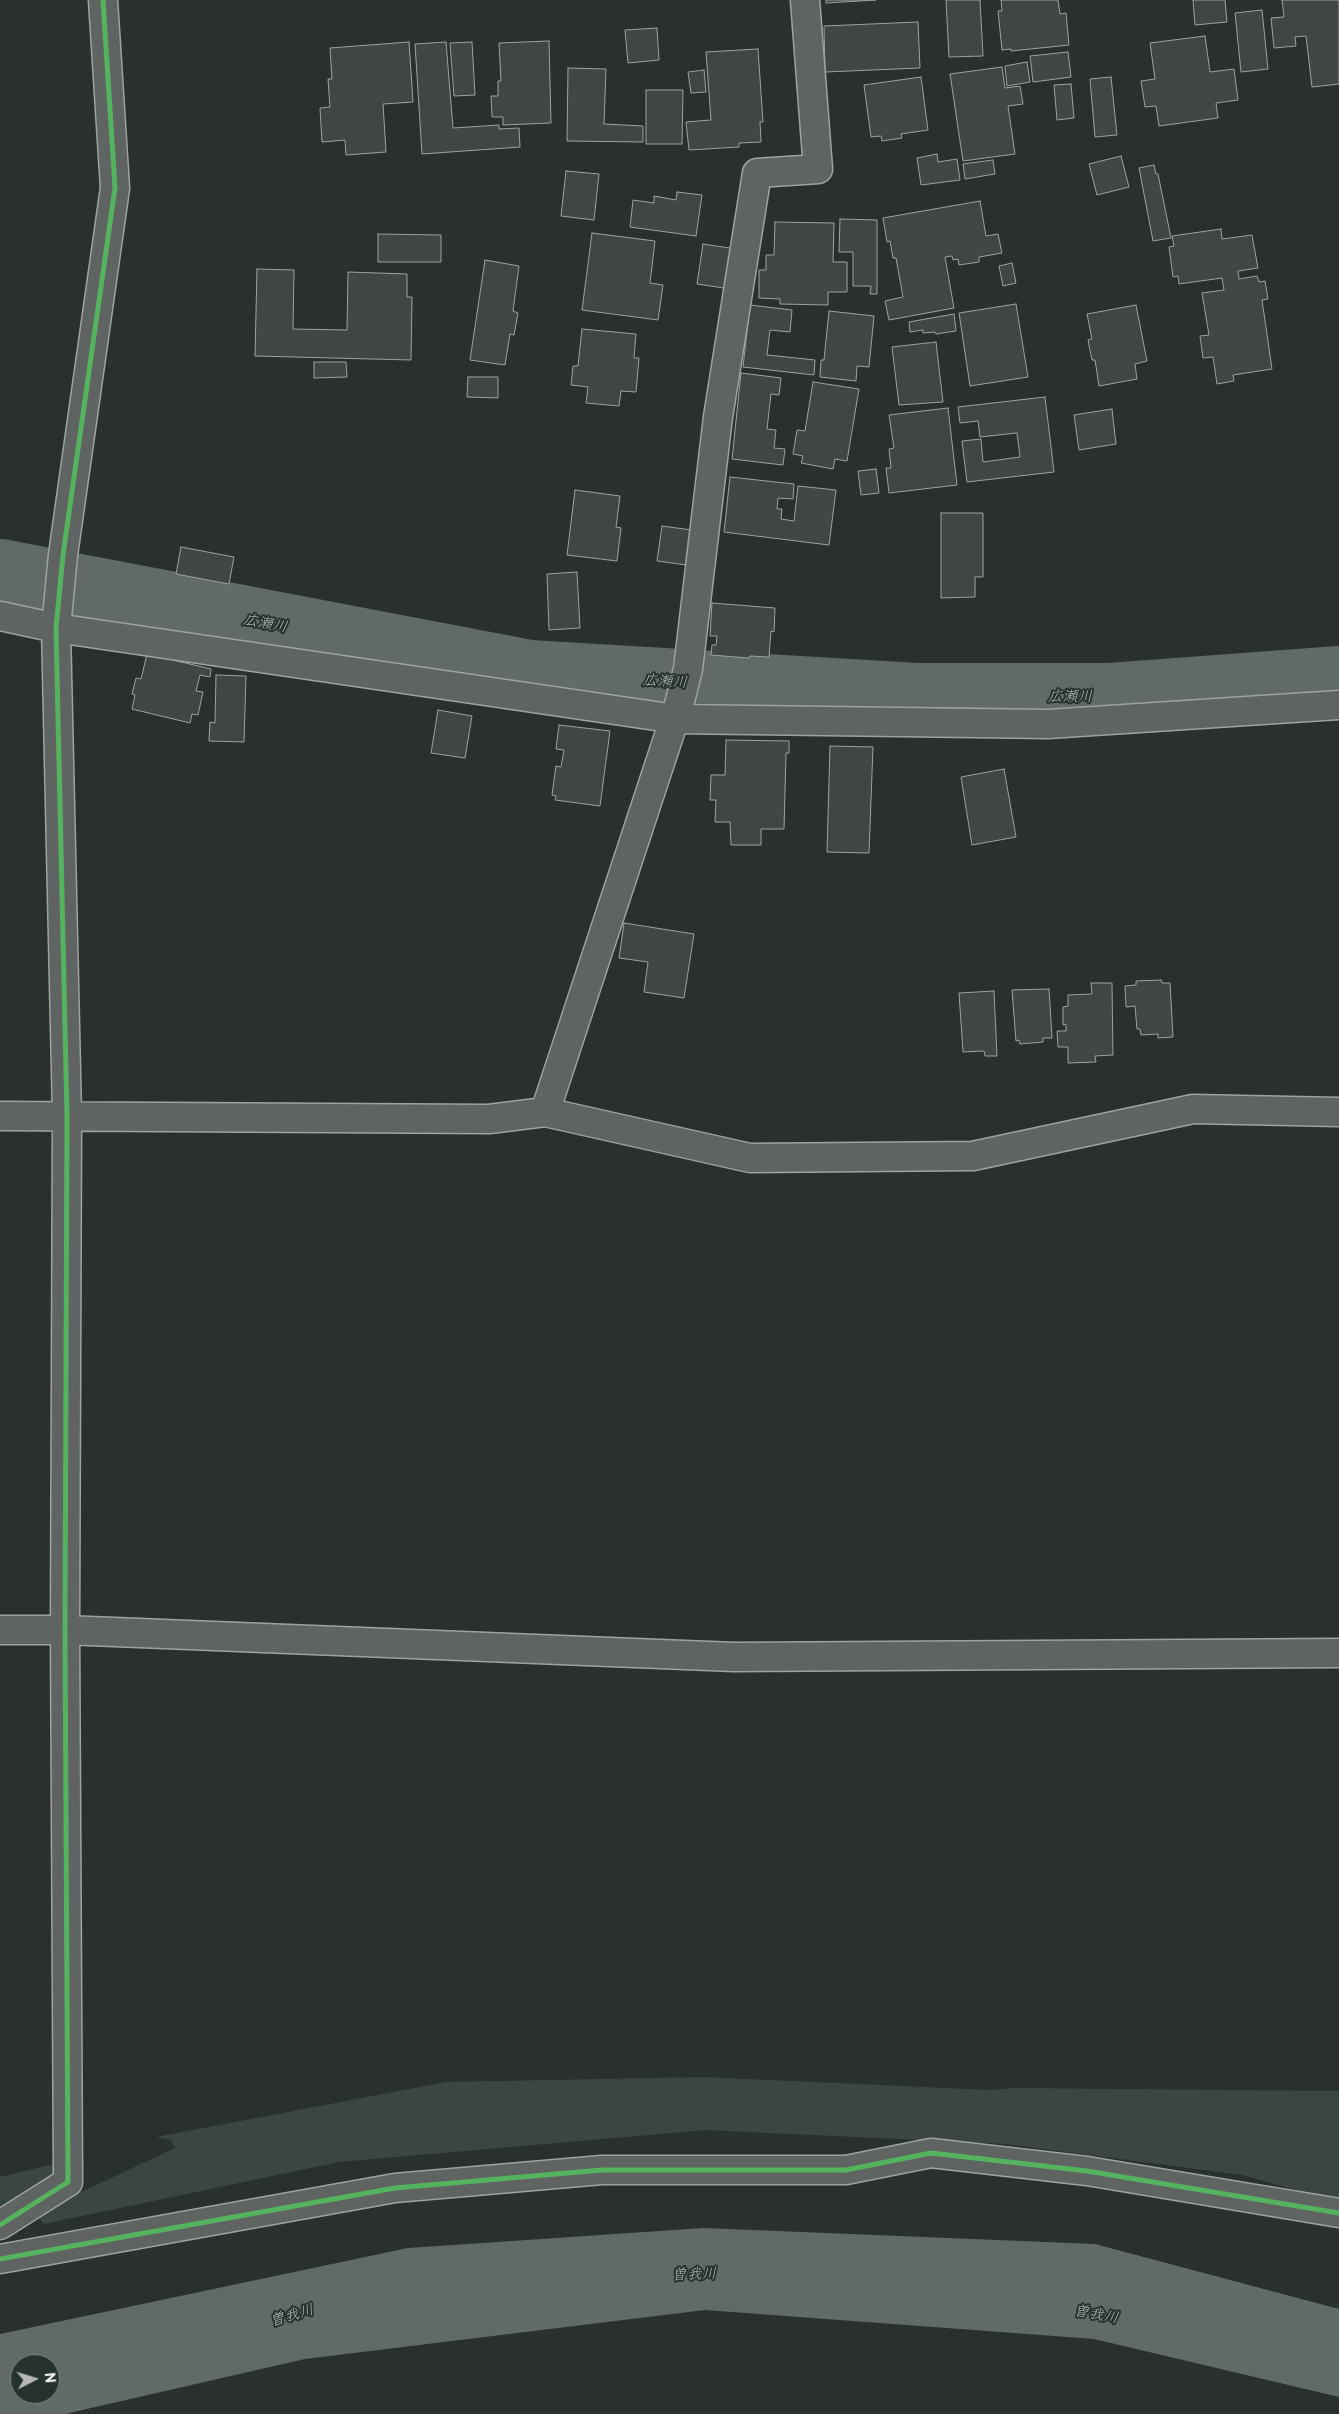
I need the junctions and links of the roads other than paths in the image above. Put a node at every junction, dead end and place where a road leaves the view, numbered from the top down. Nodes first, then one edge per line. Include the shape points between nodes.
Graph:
1 (103, 0) edge
2 (806, 0) edge
3 (0, 616) edge
4 (57, 620) junction
5 (1339, 705) edge
6 (678, 712) junction
7 (545, 1112) junction
8 (1339, 1112) edge
9 (0, 1116) edge
10 (67, 1116) junction
11 (0, 1630) edge
12 (65, 1630) junction
13 (1339, 1653) edge
14 (1339, 2213) edge
15 (0, 2225) edge
16 (0, 2259) edge

1 - 4 street via 115,188
2 - 6 street via 818,169 756,173 718,418 688,669
3 - 4 street
4 - 6 street
4 - 10 street
5 - 6 street via 1048,724
6 - 7 street
7 - 8 street via 750,1158 973,1156 1194,1109
7 - 10 street via 488,1118
9 - 10 street
10 - 12 street
11 - 12 street
12 - 13 street via 734,1656
12 - 15 street via 68,2182
14 - 16 street via 1087,2171 931,2153 846,2170 602,2170 395,2188

